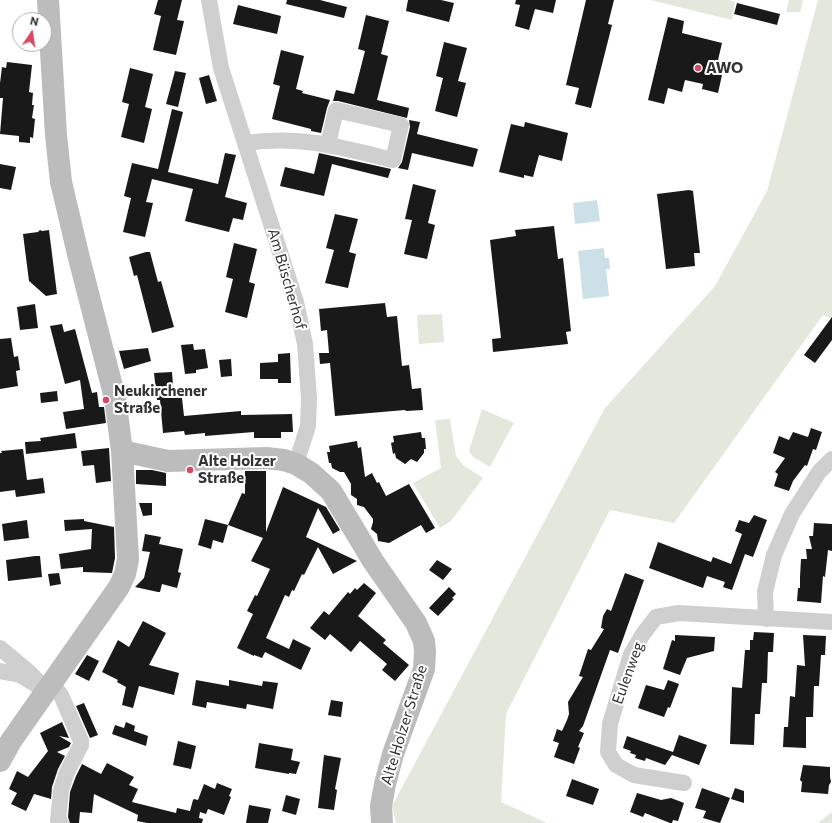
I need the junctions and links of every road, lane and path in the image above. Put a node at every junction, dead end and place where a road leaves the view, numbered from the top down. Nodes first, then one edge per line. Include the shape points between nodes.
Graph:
1 (48, 0) edge
2 (209, 0) edge
3 (245, 143) junction
4 (328, 144) junction
5 (122, 451) junction
6 (832, 459) edge
7 (296, 464) junction
8 (766, 619) junction
9 (832, 622) edge
10 (0, 648) edge
11 (0, 671) edge
12 (50, 688) junction
13 (0, 761) edge
14 (684, 784) dead end
15 (61, 823) edge
16 (382, 823) edge

1 - 5 main road via 61,182 115,398
2 - 3 street, Am Büscherhof via 221,68
3 - 4 street via 298,140
3 - 7 street, Am Büscherhof via 296,302 305,344 309,398 308,426
4 - 4 street via 393,160 401,125 336,110
5 - 7 main road, Alte Holzer Straße via 168,461 266,458
5 - 12 main road via 128,559 125,574 119,588
6 - 8 street via 819,472 792,514 774,555 765,592
7 - 16 main road, Alte Holzer Straße via 331,491 373,560 416,623 424,641 424,669 393,754 381,806
8 - 9 street, Eulenweg
8 - 14 street, Eulenweg via 679,613 656,617 631,654 610,724 608,752 616,765 634,775
10 - 12 street
11 - 12 street via 20,675
12 - 13 main road via 11,741
12 - 15 street via 61,695 81,741 61,790 58,820

